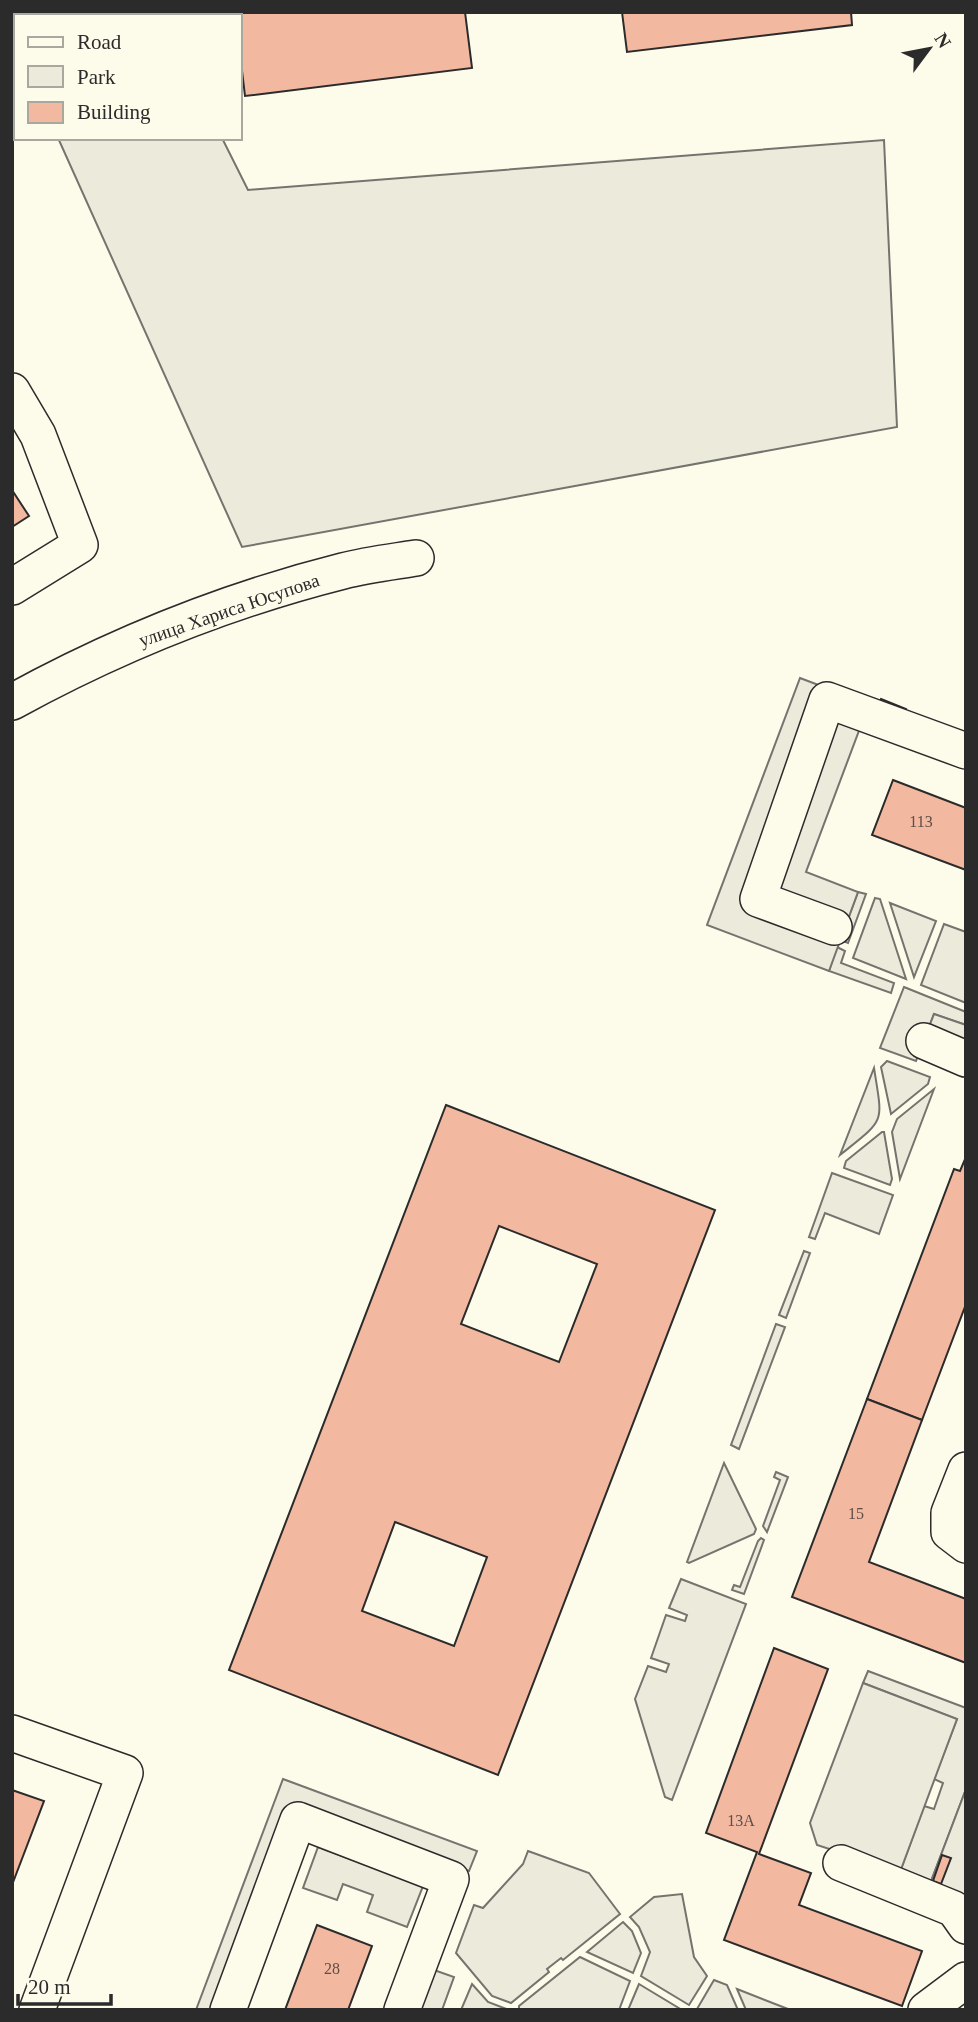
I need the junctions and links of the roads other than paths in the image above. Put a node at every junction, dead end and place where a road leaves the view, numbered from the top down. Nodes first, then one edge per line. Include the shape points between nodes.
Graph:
1 (12, 391) edge
2 (416, 558) dead end
3 (12, 587) edge
4 (12, 702) edge
5 (966, 751) edge
6 (834, 927) dead end
7 (925, 1041) dead end
8 (966, 1059) edge
9 (966, 1470) edge
10 (966, 1545) edge
11 (12, 1732) edge
12 (841, 1863) dead end
13 (966, 1926) edge
14 (966, 1980) edge
15 (37, 2010) edge
16 (228, 2010) edge
17 (402, 2010) edge
18 (926, 2010) edge

1 - 3 street via 38,435 80,545
2 - 4 street, улица Хариса Юсупова via 344,571 170,626
5 - 6 street via 827,700 758,899
7 - 8 street
9 - 10 street via 949,1513 949,1532
11 - 15 street via 125,1773
12 - 13 street via 954,1909
14 - 18 street
16 - 17 street via 298,1820 451,1879

